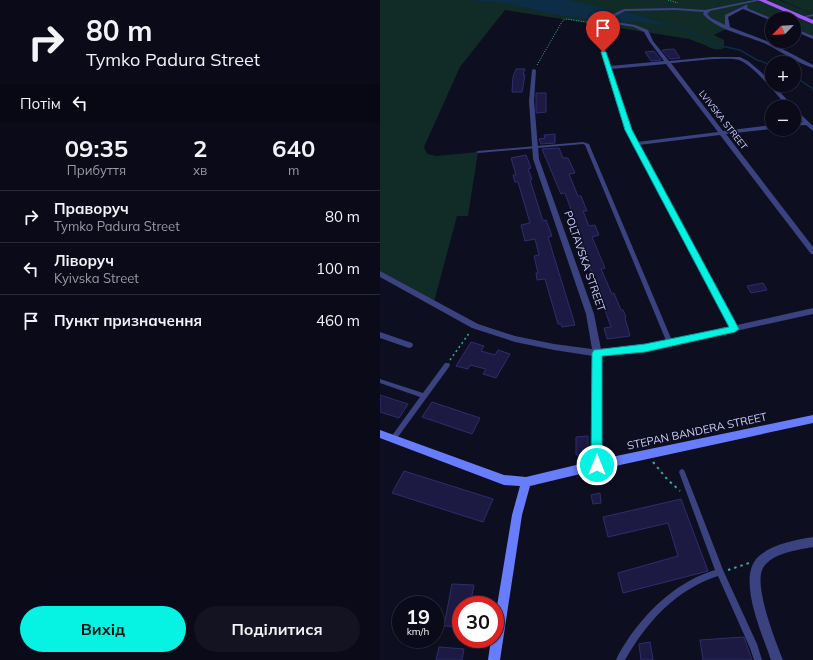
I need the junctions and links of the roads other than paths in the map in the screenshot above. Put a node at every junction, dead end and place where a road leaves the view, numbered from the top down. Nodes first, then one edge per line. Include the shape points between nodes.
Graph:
1 (760, 0) edge
2 (750, 3) junction
3 (744, 8) junction
4 (710, 10) junction
5 (813, 15) edge
6 (765, 17) edge
7 (802, 17) junction
8 (813, 22) edge
9 (606, 24) junction
10 (728, 28) junction
11 (801, 32) edge
12 (813, 38) edge
13 (667, 62) junction
14 (813, 67) edge
15 (609, 68) junction
16 (534, 70) road end
17 (785, 100) edge
18 (801, 117) edge
19 (806, 122) junction
20 (801, 123) edge
21 (765, 128) edge
22 (813, 129) edge
23 (722, 133) junction
24 (635, 144) junction
25 (534, 147) junction
26 (478, 152) dead end
27 (813, 252) edge
28 (380, 274) edge
29 (813, 311) edge
30 (735, 329) junction
31 (380, 335) edge
32 (670, 343) junction
33 (409, 345) dead end
34 (597, 353) junction
35 (447, 365) road end
36 (380, 381) edge
37 (424, 396) junction
38 (813, 419) edge
39 (380, 434) edge
40 (393, 439) junction
41 (597, 465) junction
42 (682, 472) dead end
43 (526, 482) junction
44 (813, 542) edge
45 (720, 572) junction
46 (494, 660) edge
47 (620, 660) edge
48 (758, 660) edge
49 (777, 660) edge

1 - 2 street
1 - 7 main road
2 - 3 street
2 - 4 street
3 - 6 street
3 - 10 street via 726,16
4 - 9 street via 628,9 614,14
4 - 10 street via 705,14 707,17
5 - 7 lane
7 - 8 main road
9 - 13 street, LVIVSKA STREET via 635,26 646,31
9 - 15 street via 601,43
10 - 14 street via 767,43
11 - 12 street
13 - 15 street
13 - 17 street via 718,57 738,58 759,73
13 - 23 street, LVIVSKA STREET
15 - 24 street via 628,130
16 - 25 street, POLTAVSKA STREET via 531,83
18 - 19 street
19 - 20 street
19 - 22 street
21 - 23 street
23 - 24 street
23 - 27 street, LVIVSKA STREET
24 - 30 street
25 - 26 lane
25 - 32 lane via 583,143 588,145
25 - 34 street, POLTAVSKA STREET via 590,314
28 - 34 street via 475,326 516,339
29 - 30 street
30 - 32 street
31 - 33 street
32 - 34 street
34 - 41 street, POLTAVSKA STREET
35 - 37 lane
36 - 37 lane
37 - 40 lane
38 - 41 street, STEPAN BANDERA STREET
39 - 40 street, STEPAN BANDERA STREET
40 - 43 street, STEPAN BANDERA STREET via 504,480
41 - 43 street, STEPAN BANDERA STREET
42 - 45 lane
43 - 46 street via 517,515
44 - 49 street via 779,551 764,559 754,576 755,588
45 - 47 lane via 693,581 658,608 636,632
45 - 48 lane

